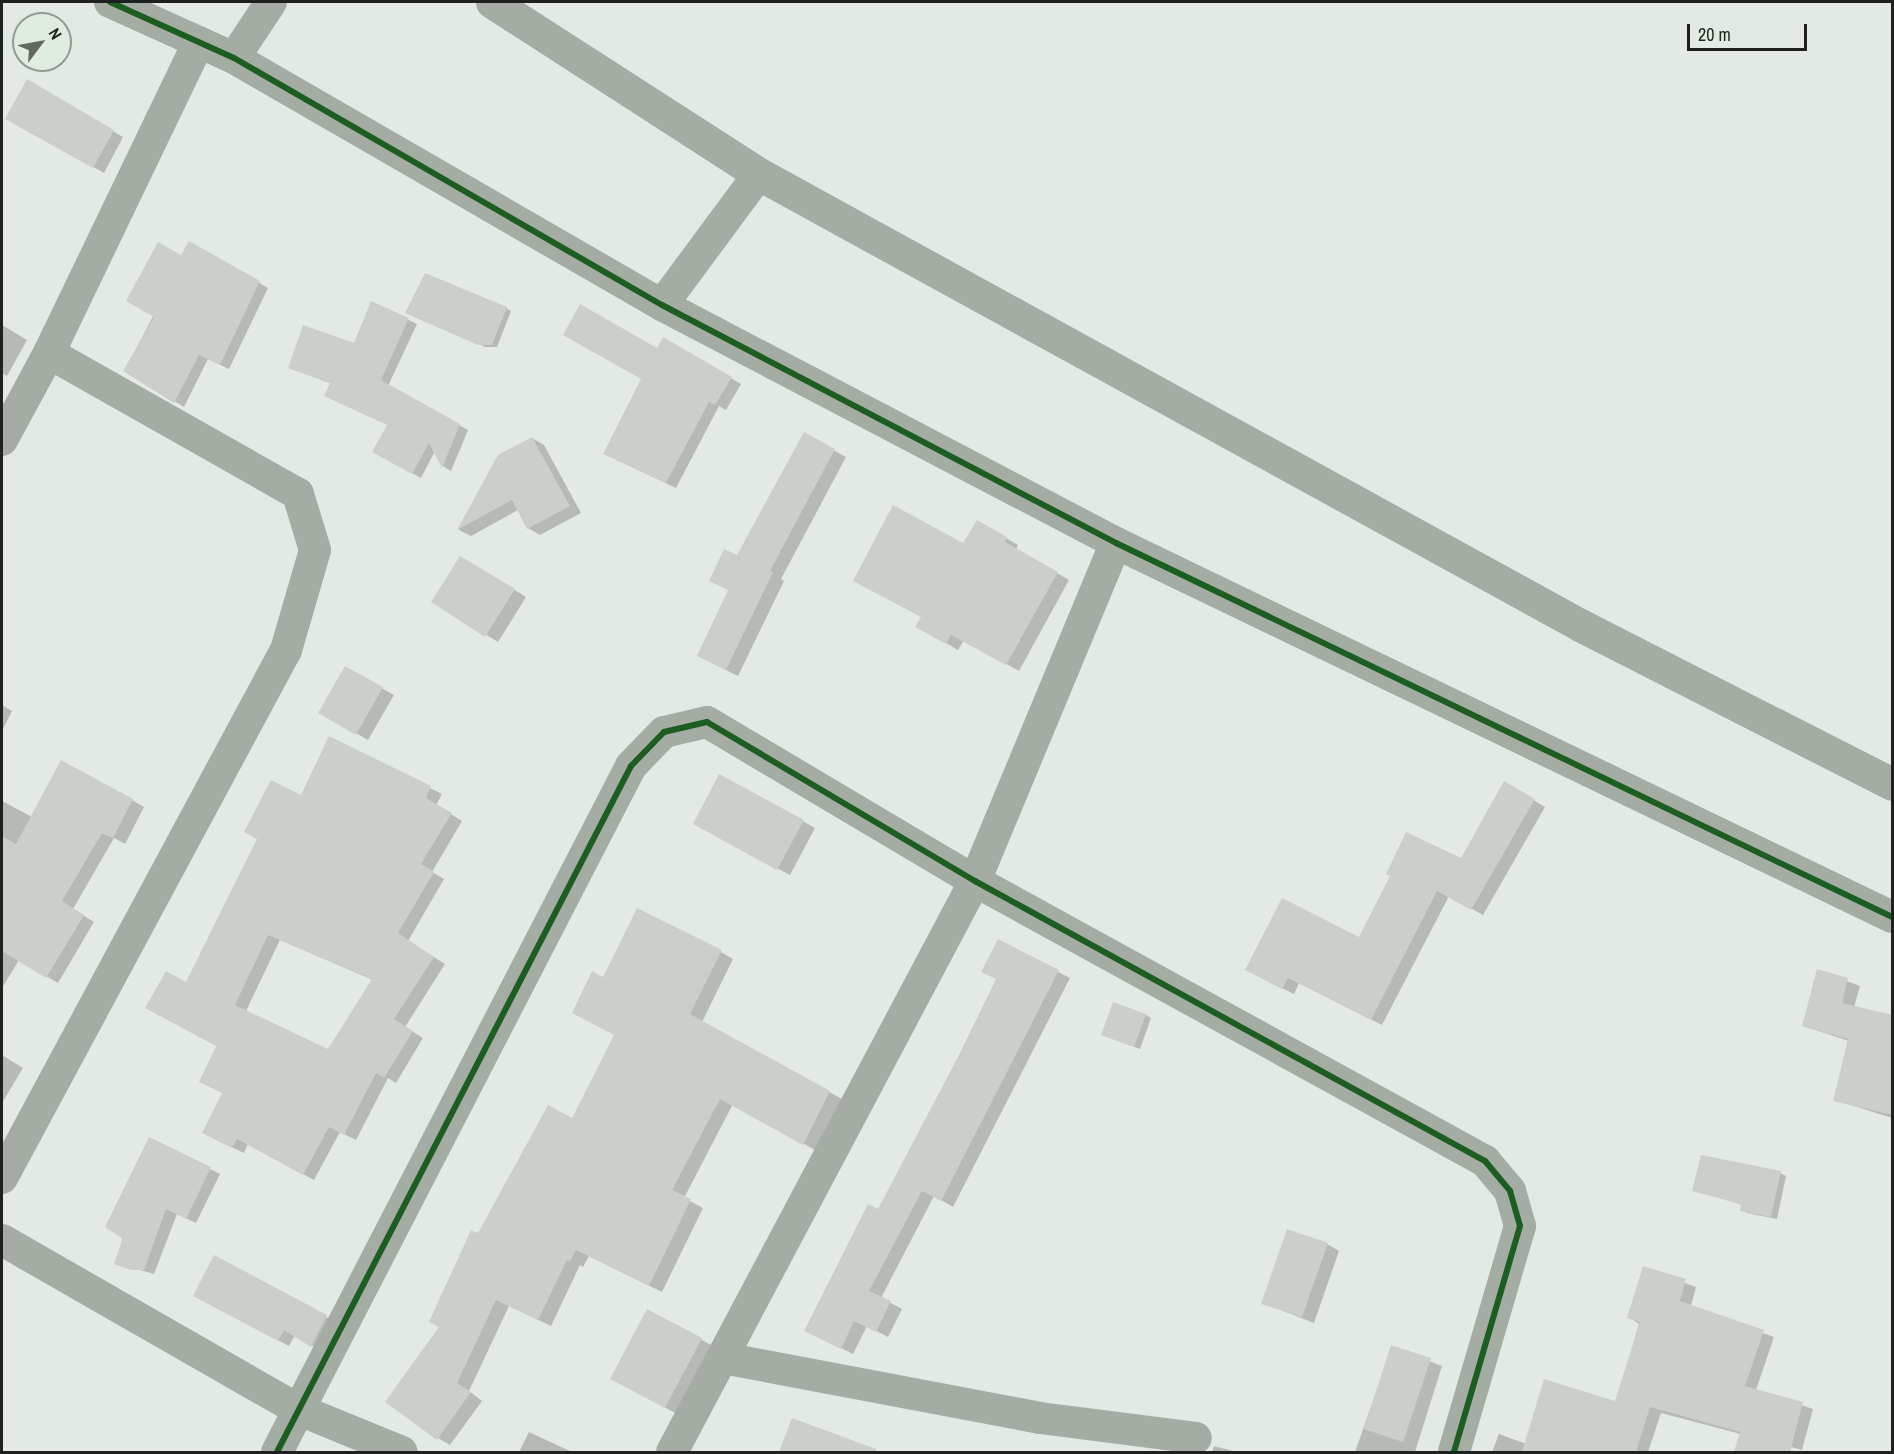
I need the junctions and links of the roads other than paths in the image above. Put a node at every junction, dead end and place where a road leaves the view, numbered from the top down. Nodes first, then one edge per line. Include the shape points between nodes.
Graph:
1 (110, 2) edge
2 (271, 2) edge
3 (492, 2) edge
4 (199, 42) junction
5 (234, 58) junction
6 (759, 174) junction
7 (662, 305) junction
8 (49, 353) junction
9 (2, 440) edge
10 (1116, 543) junction
11 (1893, 784) edge
12 (975, 881) junction
13 (1893, 917) edge
14 (2, 1178) edge
15 (2, 1240) edge
16 (723, 1358) junction
17 (297, 1409) junction
18 (1196, 1438) dead end
19 (277, 1452) edge
20 (402, 1452) edge
21 (672, 1452) edge
22 (1454, 1452) edge

1 - 4 street
2 - 5 street
3 - 6 street
4 - 5 street
4 - 8 street
5 - 7 street
6 - 7 street
6 - 11 street via 1580,625
7 - 10 street
8 - 9 street
8 - 14 street via 298,494 315,550 286,650
10 - 12 street
10 - 13 street
12 - 16 street
12 - 17 street via 707,722 664,732 631,766
12 - 22 street via 1485,1161 1510,1191 1520,1226
15 - 17 street
16 - 18 street via 1040,1418
16 - 21 street
17 - 19 street
17 - 20 street

